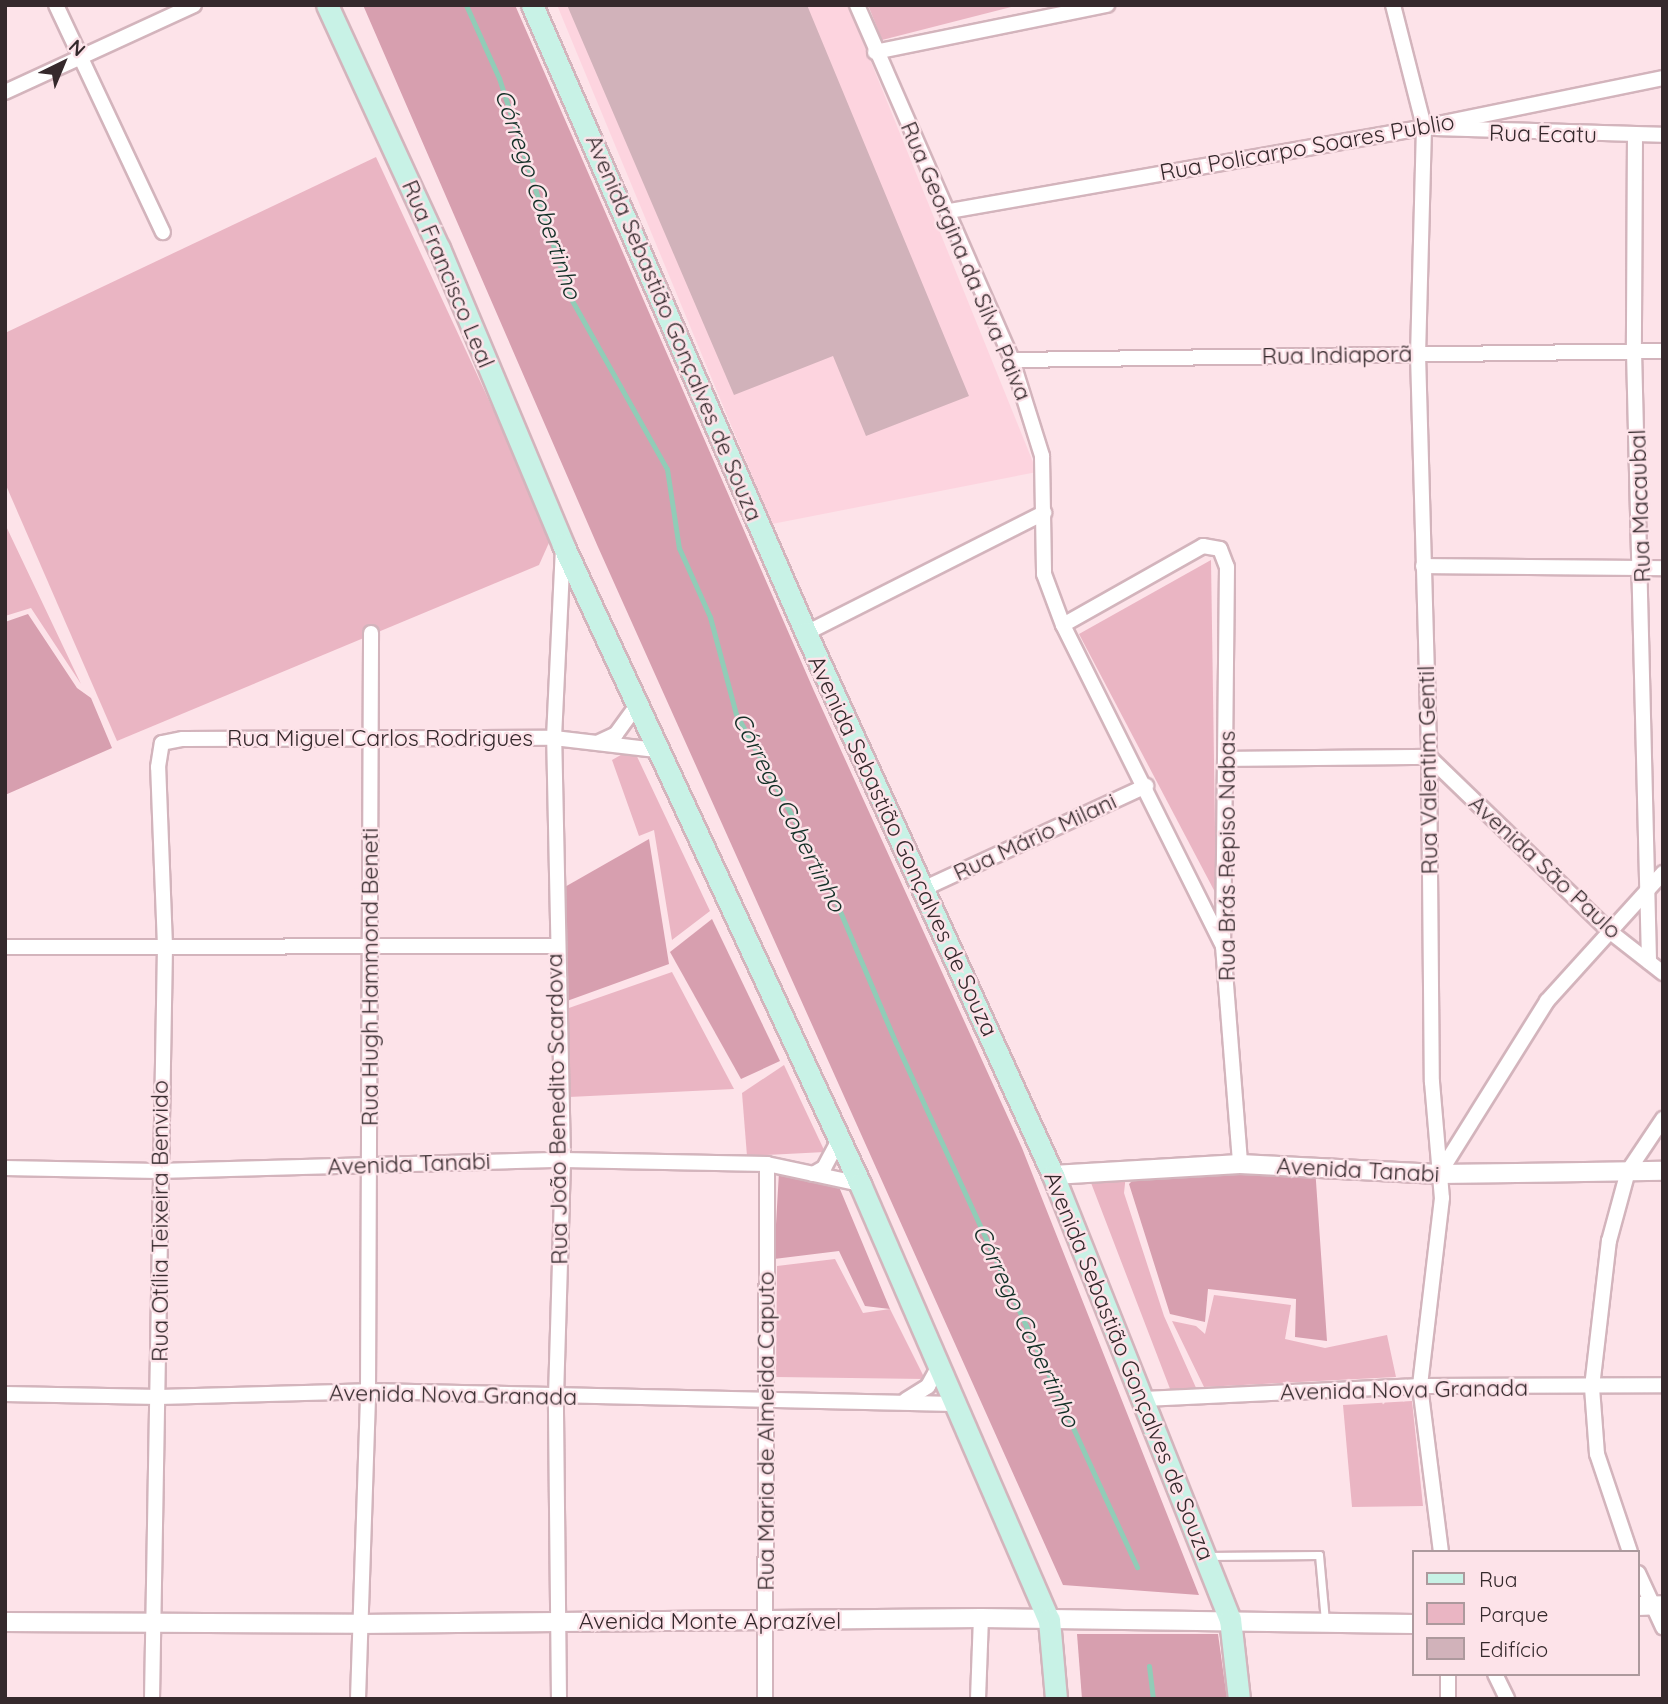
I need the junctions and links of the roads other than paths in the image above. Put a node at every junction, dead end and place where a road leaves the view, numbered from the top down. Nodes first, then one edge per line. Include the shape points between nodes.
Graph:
1 (56, 5) edge
2 (194, 5) edge
3 (327, 5) edge
4 (532, 5) edge
5 (857, 5) edge
6 (1107, 5) edge
7 (1393, 5) edge
8 (875, 52) junction
9 (79, 56) junction
10 (1663, 78) edge
11 (5, 92) edge
12 (1424, 127) junction
13 (1635, 135) junction
14 (1663, 135) edge
15 (950, 211) junction
16 (163, 232) dead end
17 (1634, 351) junction
18 (1663, 351) edge
19 (1418, 354) junction
20 (1012, 360) junction
21 (1044, 513) junction
22 (563, 545) junction
23 (1423, 566) junction
24 (1642, 568) junction
25 (1663, 568) edge
26 (584, 591) junction
27 (559, 603) junction
28 (1063, 625) junction
29 (371, 633) dead end
30 (806, 633) junction
31 (636, 706) junction
32 (372, 737) junction
33 (554, 738) junction
34 (162, 743) joint
35 (598, 743) junction
36 (656, 750) junction
37 (1429, 757) junction
38 (1227, 760) junction
39 (1146, 786) junction
40 (1656, 877) edge
41 (923, 888) junction
42 (1608, 929) junction
43 (368, 946) junction
44 (555, 946) junction
45 (1223, 946) junction
46 (5, 947) edge
47 (165, 947) junction
48 (1649, 962) junction
49 (1663, 973) edge
50 (1663, 1119) edge
51 (839, 1140) junction
52 (563, 1160) junction
53 (768, 1164) junction
54 (1240, 1164) junction
55 (369, 1165) junction
56 (5, 1168) edge
57 (158, 1171) junction
58 (1628, 1171) junction
59 (1663, 1171) edge
60 (813, 1174) junction
61 (1439, 1174) junction
62 (1053, 1175) junction
63 (860, 1184) junction
64 (939, 1366) junction
65 (1663, 1385) edge
66 (1420, 1386) junction
67 (1592, 1387) junction
68 (368, 1391) junction
69 (5, 1394) edge
70 (159, 1397) junction
71 (556, 1397) junction
72 (767, 1397) junction
73 (1144, 1399) junction
74 (901, 1402) junction
75 (955, 1404) junction
76 (1442, 1550) edge
77 (1629, 1550) edge
78 (1206, 1556) junction
79 (1640, 1578) edge
80 (1651, 1606) edge
81 (981, 1618) junction
82 (1230, 1619) junction
83 (1049, 1620) junction
84 (766, 1621) junction
85 (1325, 1621) junction
86 (5, 1622) edge
87 (153, 1622) junction
88 (561, 1622) junction
89 (358, 1624) junction
90 (1412, 1624) edge
91 (1663, 1627) edge
92 (1448, 1676) edge
93 (1496, 1676) edge
94 (152, 1699) edge
95 (358, 1699) edge
96 (559, 1699) edge
97 (765, 1699) edge
98 (978, 1699) edge
99 (1056, 1699) edge
100 (1239, 1699) edge
101 (1448, 1699) edge
102 (1507, 1699) edge

1 - 9 street
2 - 9 street
3 - 22 main road, Rua Francisco Leal via 439,248
4 - 30 main road, Avenida Sebastião Gonçalves de Souza
5 - 8 street, Rua Georgina da Silva Paiva
6 - 8 street
7 - 12 street, Rua Valentim Gentil
8 - 15 street, Rua Georgina da Silva Paiva
9 - 11 street
9 - 16 street
10 - 12 street, Rua Policarpo Soares Publio
12 - 13 street, Rua Ecatu via 1459,132
12 - 15 street, Rua Policarpo Soares Publio
12 - 19 street, Rua Valentim Gentil
13 - 14 street, Rua Ecatu
13 - 17 street, Rua Macaubal
15 - 20 street, Rua Georgina da Silva Paiva
17 - 18 street, Rua Indiaporã
17 - 19 street, Rua Indiaporã
17 - 24 street, Rua Macaubal
19 - 20 street, Rua Indiaporã
19 - 23 street, Rua Valentim Gentil
20 - 21 street, Rua Georgina da Silva Paiva via 1042,456
21 - 28 street, Rua Georgina da Silva Paiva via 1044,574
21 - 30 street
22 - 26 main road
22 - 27 street, Rua João Benedito Scardova
23 - 24 street
23 - 37 street, Rua Valentim Gentil
24 - 25 street
24 - 40 street, Rua Macaubal
26 - 27 street
26 - 31 main road
27 - 33 street, Rua João Benedito Scardova
28 - 38 street, Rua Brás Repiso Nabas via 1203,545 1220,549 1227,567
28 - 39 street, Rua Georgina da Silva Paiva
29 - 32 street, Rua Hugh Hammond Beneti
30 - 41 main road, Avenida Sebastião Gonçalves de Souza
31 - 35 street via 616,734
31 - 36 main road
32 - 33 street, Rua Miguel Carlos Rodrigues
32 - 34 street, Rua Miguel Carlos Rodrigues
32 - 43 street, Rua Hugh Hammond Beneti
33 - 35 street, Rua Miguel Carlos Rodrigues
33 - 44 street, Rua João Benedito Scardova
34 - 47 street, Rua Otília Teixeira Benvido via 158,767
35 - 36 street, Rua Miguel Carlos Rodrigues
36 - 51 main road
37 - 38 street
37 - 42 street, Avenida São Paulo
37 - 61 street, Rua Valentim Gentil via 1432,1082
38 - 45 street, Rua Brás Repiso Nabas
39 - 41 street, Rua Mário Milani
39 - 45 street, Rua Georgina da Silva Paiva
40 - 42 street
40 - 48 street, Rua Macaubal
41 - 62 main road, Avenida Sebastião Gonçalves de Souza
42 - 48 street, Avenida São Paulo
42 - 61 street via 1547,1001
43 - 44 street
43 - 47 street
43 - 55 street, Rua Hugh Hammond Beneti
44 - 52 street, Rua João Benedito Scardova
45 - 54 street, Rua Brás Repiso Nabas
46 - 47 street
47 - 57 street, Rua Otília Teixeira Benvido
48 - 49 street, Avenida São Paulo
50 - 58 street
51 - 60 street via 824,1168
51 - 63 main road
52 - 53 street, Avenida Tanabi
52 - 55 street, Avenida Tanabi
52 - 71 street, Rua João Benedito Scardova
53 - 60 street, Avenida Tanabi
53 - 72 street, Rua Maria de Almeida Caputo
54 - 61 street, Avenida Tanabi
54 - 62 street, Avenida Tanabi
55 - 57 street, Avenida Tanabi
55 - 68 street, Rua Hugh Hammond Beneti
56 - 57 street, Avenida Tanabi
57 - 70 street, Rua Otília Teixeira Benvido
58 - 59 street, Avenida Tanabi
58 - 61 street, Avenida Tanabi
58 - 67 street via 1609,1241
60 - 63 street, Avenida Tanabi
61 - 66 street, Rua Valentim Gentil via 1441,1212
62 - 73 main road, Avenida Sebastião Gonçalves de Souza
63 - 64 main road
64 - 74 street via 928,1386
64 - 75 main road
65 - 67 street, Avenida Nova Granada
66 - 67 street, Avenida Nova Granada
66 - 73 street, Avenida Nova Granada
66 - 76 street, Rua Valentim Gentil
67 - 77 street via 1597,1454
68 - 70 street, Avenida Nova Granada
68 - 71 street, Avenida Nova Granada
68 - 89 street, Rua Hugh Hammond Beneti
69 - 70 street, Avenida Nova Granada
70 - 87 street, Rua Otília Teixeira Benvido
71 - 72 street, Avenida Nova Granada
71 - 88 street, Rua João Benedito Scardova
72 - 74 street, Avenida Nova Granada
72 - 84 street, Rua Maria de Almeida Caputo
73 - 78 main road, Avenida Sebastião Gonçalves de Souza
74 - 75 street, Avenida Nova Granada
75 - 83 main road
78 - 82 main road, Avenida Sebastião Gonçalves de Souza
78 - 85 lane via 1319,1555
79 - 80 street
80 - 91 street
81 - 83 street, Avenida Monte Aprazível
81 - 84 street, Avenida Monte Aprazível
81 - 98 street
82 - 83 street, Avenida Monte Aprazível
82 - 85 street, Avenida Monte Aprazível
82 - 100 main road, Avenida Sebastião Gonçalves de Souza
83 - 99 main road
84 - 88 street, Avenida Monte Aprazível
84 - 97 street, Rua Maria de Almeida Caputo
85 - 90 street, Avenida Monte Aprazível
86 - 87 street, Avenida Monte Aprazível
87 - 89 street, Avenida Monte Aprazível
87 - 94 street, Rua Otília Teixeira Benvido
88 - 89 street, Avenida Monte Aprazível
88 - 96 street, Rua João Benedito Scardova
89 - 95 street, Rua Hugh Hammond Beneti
92 - 101 street
93 - 102 street

